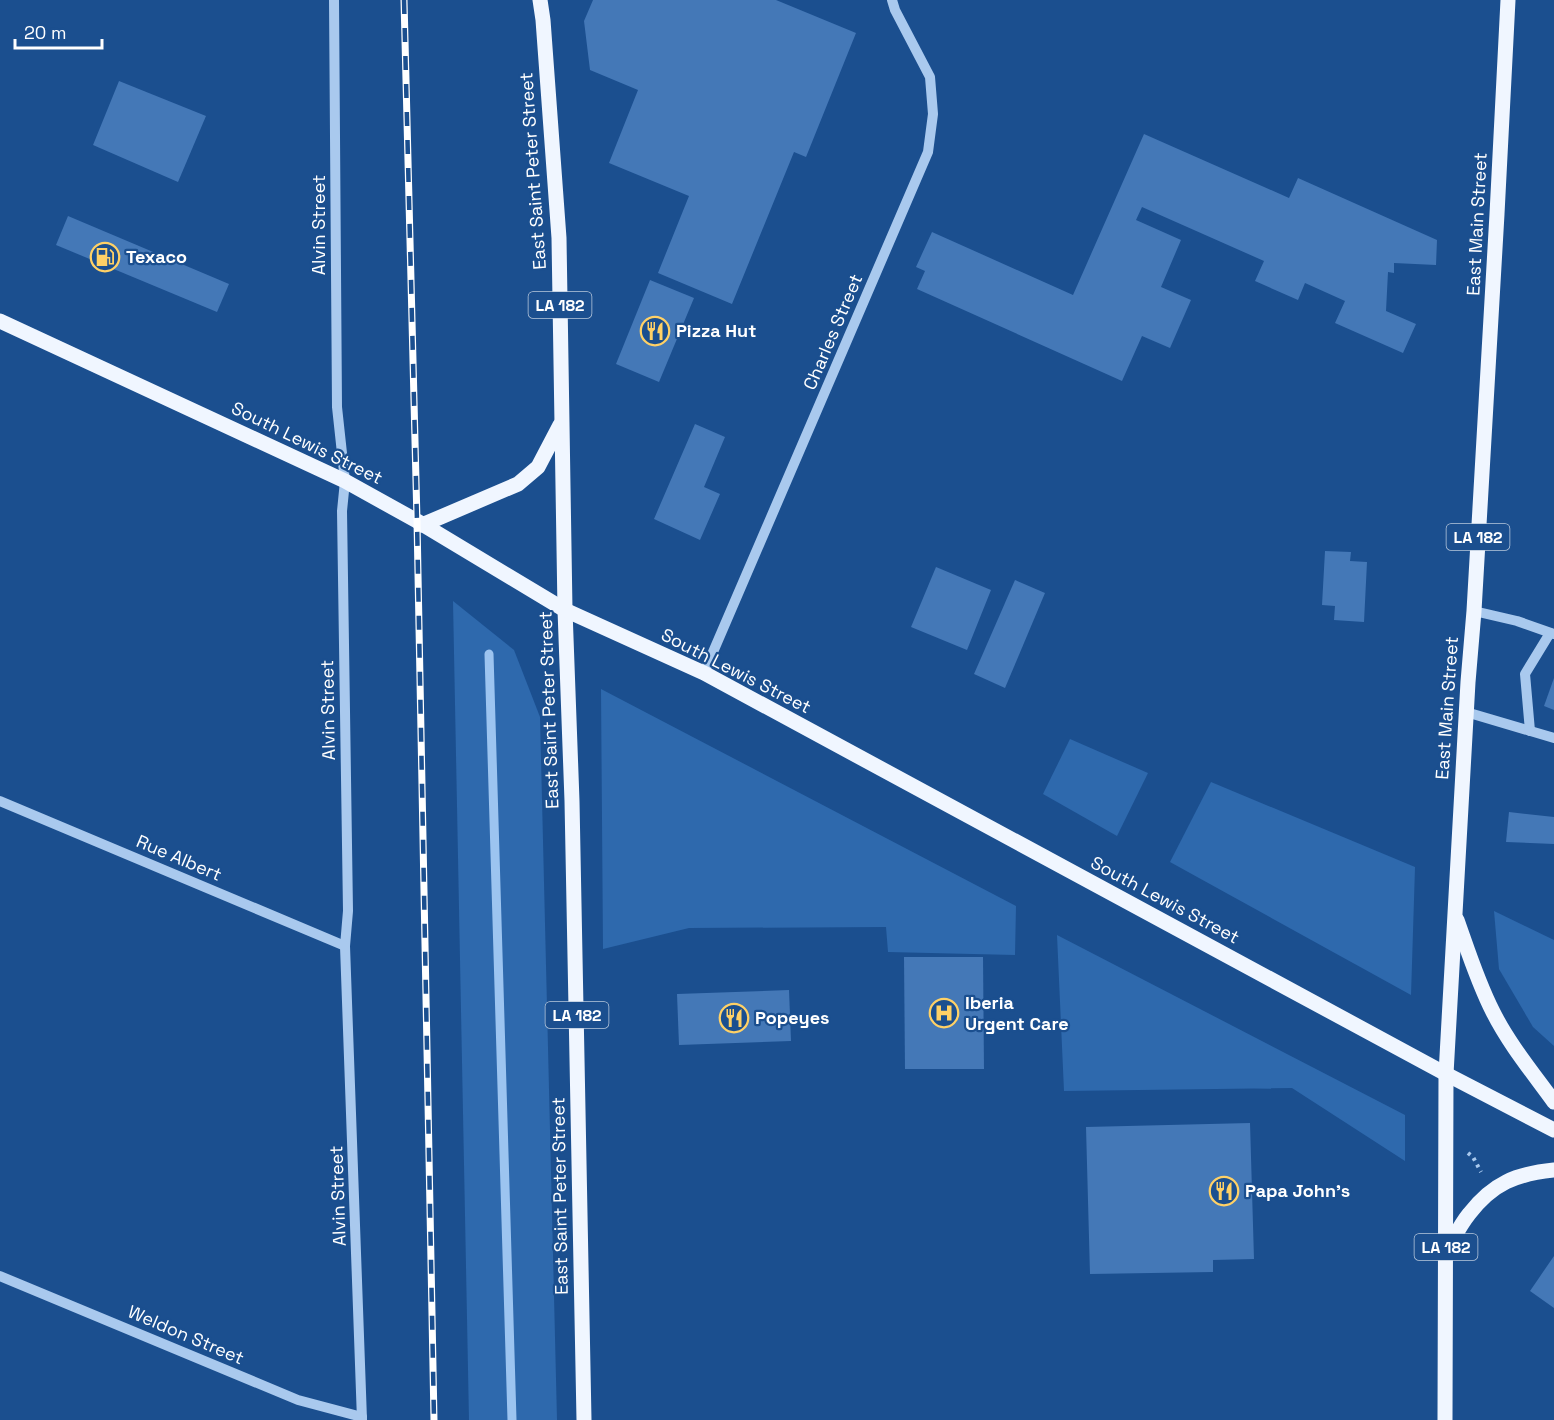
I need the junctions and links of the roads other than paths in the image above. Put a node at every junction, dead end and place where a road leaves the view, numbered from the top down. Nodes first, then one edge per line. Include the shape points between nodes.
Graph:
1 (334, 0) edge
2 (540, 0) edge
3 (892, 0) edge
4 (1508, 0) edge
5 (0, 321) edge
6 (562, 423) junction
7 (345, 481) junction
8 (422, 525) junction
9 (565, 610) junction
10 (1474, 610) junction
11 (1552, 634) edge
12 (704, 674) junction
13 (1466, 712) junction
14 (1530, 731) junction
15 (1554, 738) edge
16 (0, 801) edge
17 (1455, 914) junction
18 (345, 946) junction
19 (1446, 1074) junction
20 (1554, 1101) edge
21 (1554, 1131) edge
22 (1554, 1170) edge
23 (1446, 1253) junction
24 (0, 1276) edge
25 (362, 1418) edge
26 (584, 1420) edge
27 (1445, 1420) edge

1 - 7 street, Alvin Street via 337,407
2 - 6 main road, East Saint Peter Street / LA 182 via 559,238
3 - 12 street, Charles Street via 930,77 933,114 928,152
4 - 10 main road, East Main Street / LA 182
5 - 7 main road, South Lewis Street
6 - 8 main road via 538,468 518,484
6 - 9 main road, East Saint Peter Street / LA 182
7 - 8 main road, South Lewis Street
7 - 18 street, Alvin Street
8 - 9 main road, South Lewis Street
9 - 12 main road, South Lewis Street
9 - 26 main road, East Saint Peter Street / LA 182 via 573,813
10 - 11 street
10 - 13 main road, East Main Street / LA 182
11 - 14 street via 1525,674
12 - 19 main road, South Lewis Street
13 - 14 street
13 - 17 main road, East Main Street / LA 182
14 - 15 street
16 - 18 street, Rue Albert
17 - 19 main road, East Main Street / LA 182
17 - 20 main road via 1493,1013
18 - 25 street, Alvin Street
19 - 21 main road, South Lewis Street
19 - 23 main road, East Main Street / LA 182
22 - 23 main road via 1508,1180 1487,1193 1468,1214
23 - 27 main road, East Main Street / LA 182
24 - 25 street, Weldon Street via 298,1400

